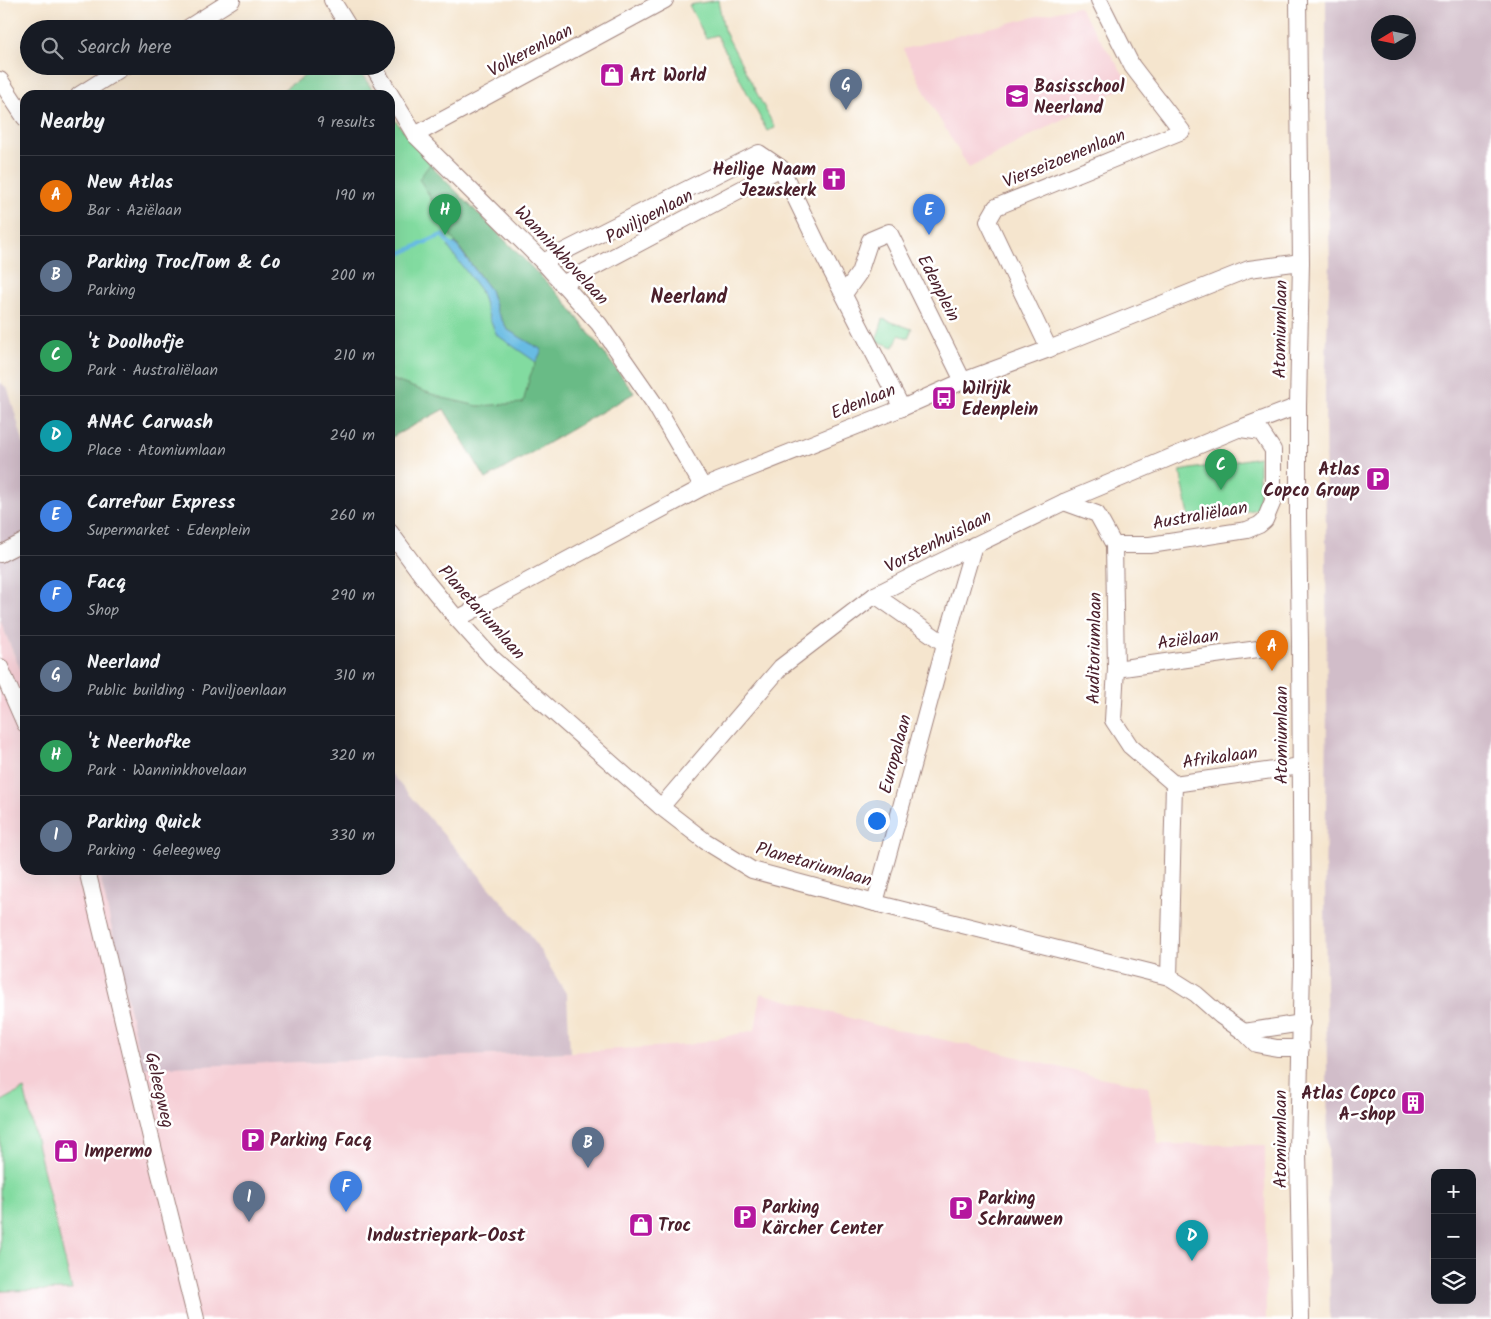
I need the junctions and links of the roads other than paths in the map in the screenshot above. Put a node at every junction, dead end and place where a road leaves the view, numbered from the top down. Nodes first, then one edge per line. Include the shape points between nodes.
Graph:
1 (232, 0) edge
2 (332, 0) edge
3 (665, 0) edge
4 (1099, 0) edge
5 (1298, 0) edge
6 (200, 20) edge
7 (344, 20) edge
8 (111, 75) edge
9 (378, 75) edge
10 (0, 80) edge
11 (87, 90) edge
12 (388, 90) edge
13 (395, 102) edge
14 (20, 110) edge
15 (415, 135) junction
16 (781, 168) junction
17 (543, 262) junction
18 (1302, 262) junction
19 (562, 284) junction
20 (844, 294) junction
21 (1049, 348) junction
22 (963, 381) junction
23 (1298, 406) junction
24 (902, 408) junction
25 (1238, 429) junction
26 (703, 487) junction
27 (1064, 502) junction
28 (395, 539) edge
29 (20, 544) edge
30 (974, 545) junction
31 (1114, 545) junction
32 (0, 554) edge
33 (876, 595) junction
34 (457, 619) junction
35 (945, 644) junction
36 (1265, 648) dead end
37 (0, 667) edge
38 (1116, 669) junction
39 (20, 713) edge
40 (1301, 766) junction
41 (1174, 784) junction
42 (661, 807) junction
43 (87, 875) edge
44 (875, 903) junction
45 (1169, 977) junction
46 (1302, 1023) junction
47 (1244, 1032) junction
48 (1301, 1048) junction
49 (196, 1319) edge
50 (1301, 1319) edge

1 - 6 street
2 - 7 street
3 - 15 street, Volkerenlaan
4 - 21 street, Vierseizoenenlaan via 1132,66 1182,131 996,207 988,221
5 - 18 street, Atomiumlaan
8 - 11 street
9 - 12 street, Wanninkhovelaan
10 - 14 street
13 - 15 street, Wanninkhovelaan
15 - 17 street, Wanninkhovelaan
16 - 17 street, Paviljoenlaan via 759,153
16 - 19 street, Paviljoenlaan
16 - 20 street
17 - 19 street, Wanninkhovelaan
18 - 21 street, Edenlaan via 1249,269
18 - 23 street, Atomiumlaan
19 - 26 street, Wanninkhovelaan via 599,324 654,404
20 - 22 street, Edenplein via 859,273 870,240 889,232
20 - 24 street
21 - 22 street, Edenlaan
22 - 24 street, Edenlaan
23 - 25 street, Vorstenhuislaan
23 - 40 street, Atomiumlaan
24 - 26 street, Edenlaan
25 - 27 street, Vorstenhuislaan
25 - 31 street, Australiëlaan via 1261,432 1273,450 1273,501 1265,520 1248,530 1150,545
26 - 34 street, Edenlaan
27 - 30 street, Vorstenhuislaan
27 - 31 street, Auditoriumlaan via 1097,514
28 - 34 street, Planetariumlaan
29 - 32 street
30 - 33 street, Vorstenhuislaan
30 - 35 street, Europalaan
31 - 38 street, Auditoriumlaan
33 - 35 street
33 - 42 street, Vorstenhuislaan via 781,667
34 - 42 street, Planetariumlaan via 490,657
35 - 44 street, Europalaan
36 - 38 street, Aziëlaan
37 - 39 street
38 - 41 street, Auditoriumlaan via 1113,720 1130,746
40 - 41 street, Afrikalaan
40 - 46 street, Atomiumlaan
41 - 45 street
42 - 44 street, Planetariumlaan via 704,841 752,870
43 - 49 street, Geleegweg
44 - 45 street, Planetariumlaan
45 - 47 street, Planetariumlaan
46 - 47 street
46 - 48 street, Atomiumlaan
47 - 48 street, Planetariumlaan via 1256,1044
48 - 50 street, Atomiumlaan via 1298,1150

